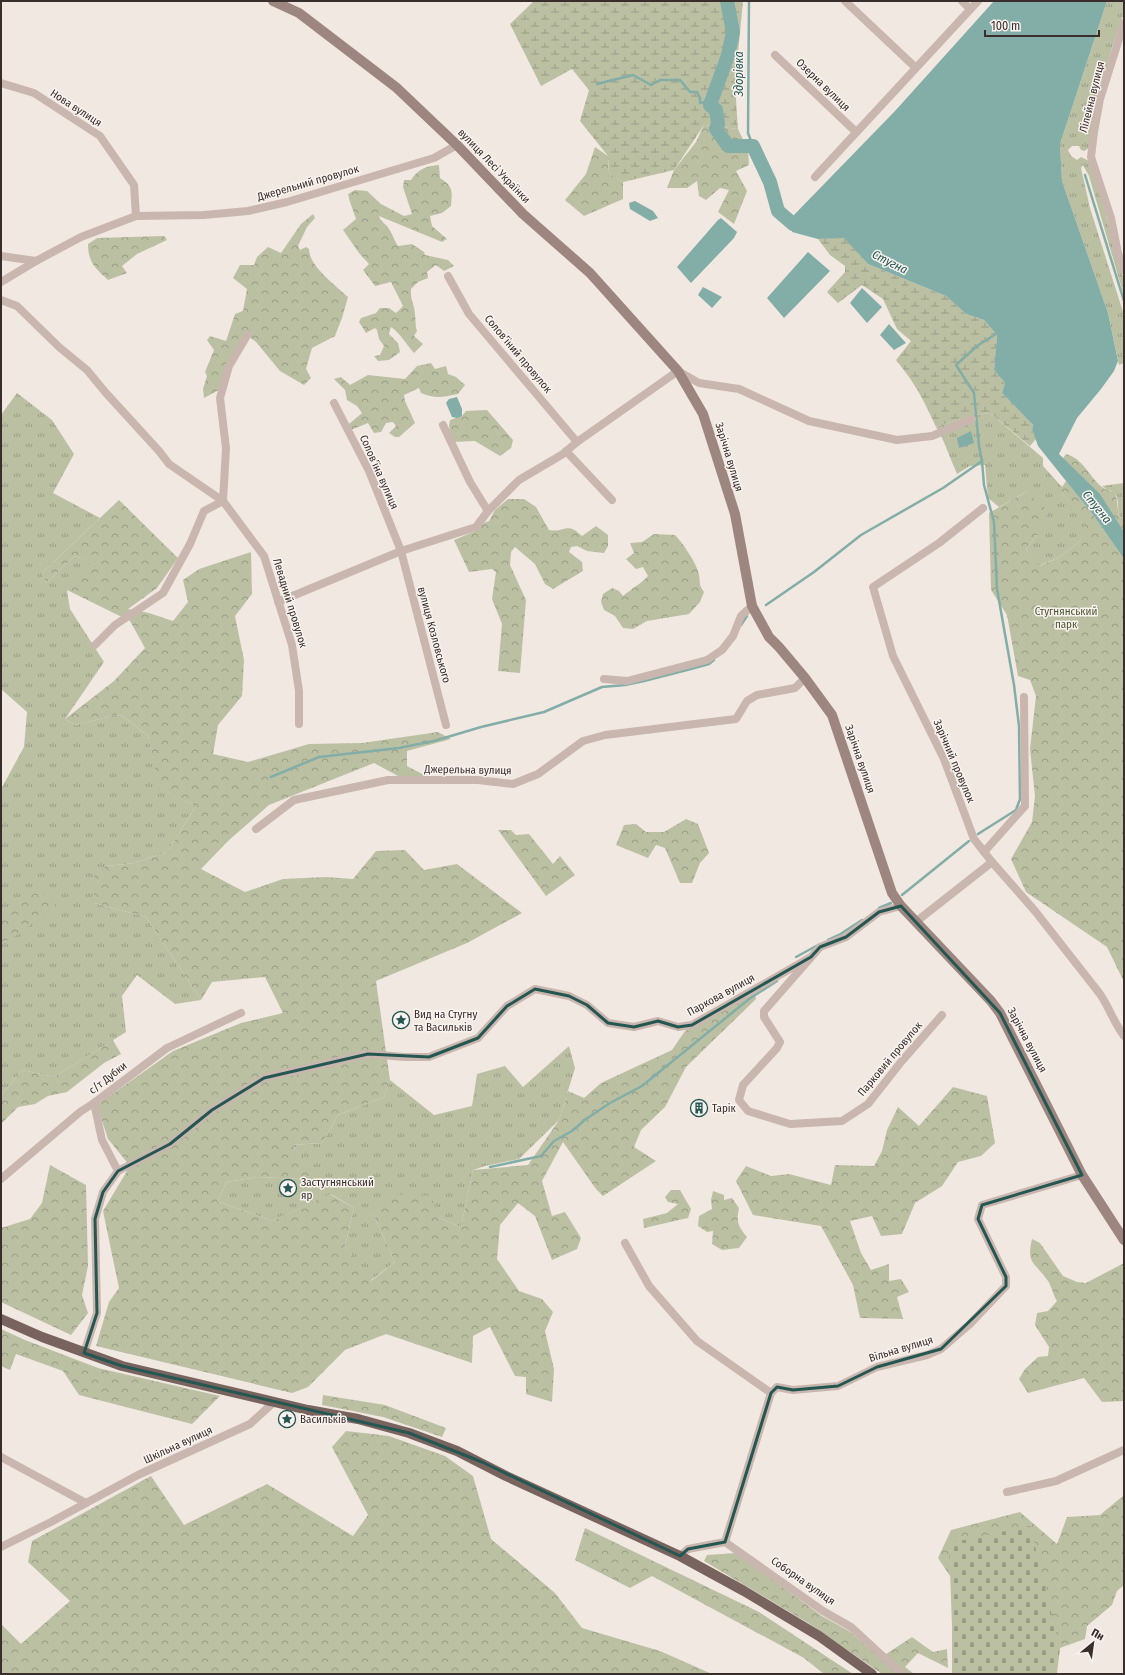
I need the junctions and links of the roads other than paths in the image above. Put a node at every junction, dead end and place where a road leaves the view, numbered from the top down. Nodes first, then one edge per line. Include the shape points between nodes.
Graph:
1 (273, 1) edge
2 (846, 1) edge
3 (962, 1) edge
4 (978, 1) edge
5 (970, 9) junction
6 (1124, 23) edge
7 (774, 55) dead end
8 (915, 67) junction
9 (1, 83) edge
10 (856, 132) junction
11 (457, 145) junction
12 (815, 177) dead end
13 (136, 216) junction
14 (1, 256) edge
15 (36, 261) junction
16 (1124, 270) edge
17 (448, 276) dead end
18 (1, 282) edge
19 (1, 300) edge
20 (248, 334) dead end
21 (678, 371) junction
22 (334, 403) dead end
23 (972, 419) dead end
24 (443, 425) dead end
25 (577, 442) junction
26 (566, 451) junction
27 (612, 500) dead end
28 (223, 501) junction
29 (983, 508) dead end
30 (488, 511) junction
31 (401, 551) junction
32 (278, 602) junction
33 (752, 606) junction
34 (95, 645) dead end
35 (805, 678) junction
36 (604, 679) dead end
37 (1024, 697) dead end
38 (299, 724) dead end
39 (446, 725) dead end
40 (256, 829) dead end
41 (984, 852) junction
42 (992, 862) junction
43 (901, 906) junction
44 (917, 921) junction
45 (811, 957) junction
46 (241, 1013) dead end
47 (942, 1016) dead end
48 (1124, 1036) edge
49 (94, 1104) junction
50 (118, 1171) junction
51 (1082, 1175) junction
52 (1, 1179) edge
53 (1124, 1240) edge
54 (625, 1243) dead end
55 (1, 1319) edge
56 (84, 1353) junction
57 (771, 1393) junction
58 (274, 1402) junction
59 (1124, 1450) edge
60 (1, 1457) edge
61 (1007, 1492) dead end
62 (86, 1503) junction
63 (724, 1542) junction
64 (1, 1547) edge
65 (680, 1556) junction
66 (872, 1674) edge
67 (902, 1674) edge

1 - 11 street, вулиця Лесі Українки via 299,13 397,88
2 - 8 street
3 - 5 street
4 - 5 street
5 - 8 street
6 - 16 street, Лілейна вулиця via 1100,99 1091,157 1111,218
7 - 10 street, Озерна вулиця
8 - 10 street
9 - 13 street, Нова вулиця via 34,94 100,136 134,185
10 - 12 street
11 - 13 street, Джерельний провулок via 434,158 287,202 248,211 204,215
11 - 21 street, вулиця Лесі Українки via 523,214 590,273
13 - 15 street, Джерельний провулок via 81,237
14 - 15 street
15 - 18 street, Джерельний провулок
17 - 25 street, Соловʼїний провулок via 469,314
19 - 28 street, Левадний провулок via 17,306 87,370 169,464
20 - 28 street via 229,366 220,398 226,448
21 - 23 street via 699,383 739,389 810,421 897,440 932,436
21 - 25 street
21 - 33 street, Зарічна вулиця via 706,421 735,514
22 - 31 street, Соловʼїна вулиця via 369,471
24 - 30 street via 470,482
25 - 26 street
26 - 27 street
26 - 30 street via 519,480
28 - 32 street, Левадний провулок via 264,556
28 - 34 street via 204,511 190,544 163,593 115,625
29 - 41 street, Зарічний провулок via 939,544 873,587 893,656 944,759 974,839
30 - 31 street via 476,527
31 - 32 street
31 - 39 street, вулиця Козловського
32 - 38 street, Левадний провулок via 292,645 299,690
33 - 35 street, Зарічна вулиця via 769,638
33 - 36 street via 741,616 733,636 722,650 707,660 627,681
35 - 40 street, Джерельна вулиця via 795,688 757,695 746,701 736,719 605,734 583,741 538,774 513,784 478,780 388,780 294,800
35 - 43 street, Зарічна вулиця via 832,715 892,893
37 - 41 street via 1025,806
41 - 42 street, Зарічний провулок
42 - 44 street
42 - 48 street, Зарічний провулок via 1035,911 1100,994
43 - 44 street, Зарічна вулиця
43 - 45 street, Парковий провулок via 879,912 846,937 820,947
44 - 51 street, Зарічна вулиця via 1000,1013
45 - 47 street, Парковий провулок via 764,1011 764,1017 780,1042 743,1085 739,1100 748,1111 790,1124 842,1121 868,1104
45 - 50 street, Паркова вулиця via 692,1025 678,1027 658,1021 634,1027 608,1023 587,1006 569,996 535,989 507,1006 478,1038 429,1057 368,1054 264,1078 218,1107 170,1144
46 - 49 street, с/т Дубки via 167,1048
49 - 50 street via 102,1140
49 - 52 street, с/т Дубки via 80,1112
50 - 56 street via 103,1192 95,1219 97,1313
51 - 53 street, Зарічна вулиця
51 - 57 street, Вільна вулиця via 982,1205 978,1219 1006,1277 1006,1286 941,1350 877,1367 838,1386 793,1390 778,1387
54 - 57 street via 649,1286 697,1341
55 - 56 main road
56 - 58 main road via 122,1366
57 - 63 street
58 - 62 street, Шкільна вулиця via 250,1424 138,1475
58 - 65 main road via 409,1433 457,1451
59 - 61 street via 1056,1481
60 - 62 street
62 - 64 street, Шкільна вулиця
63 - 65 street via 688,1549
63 - 67 street, Соборна вулиця via 823,1611 851,1627
65 - 66 main road via 812,1632

